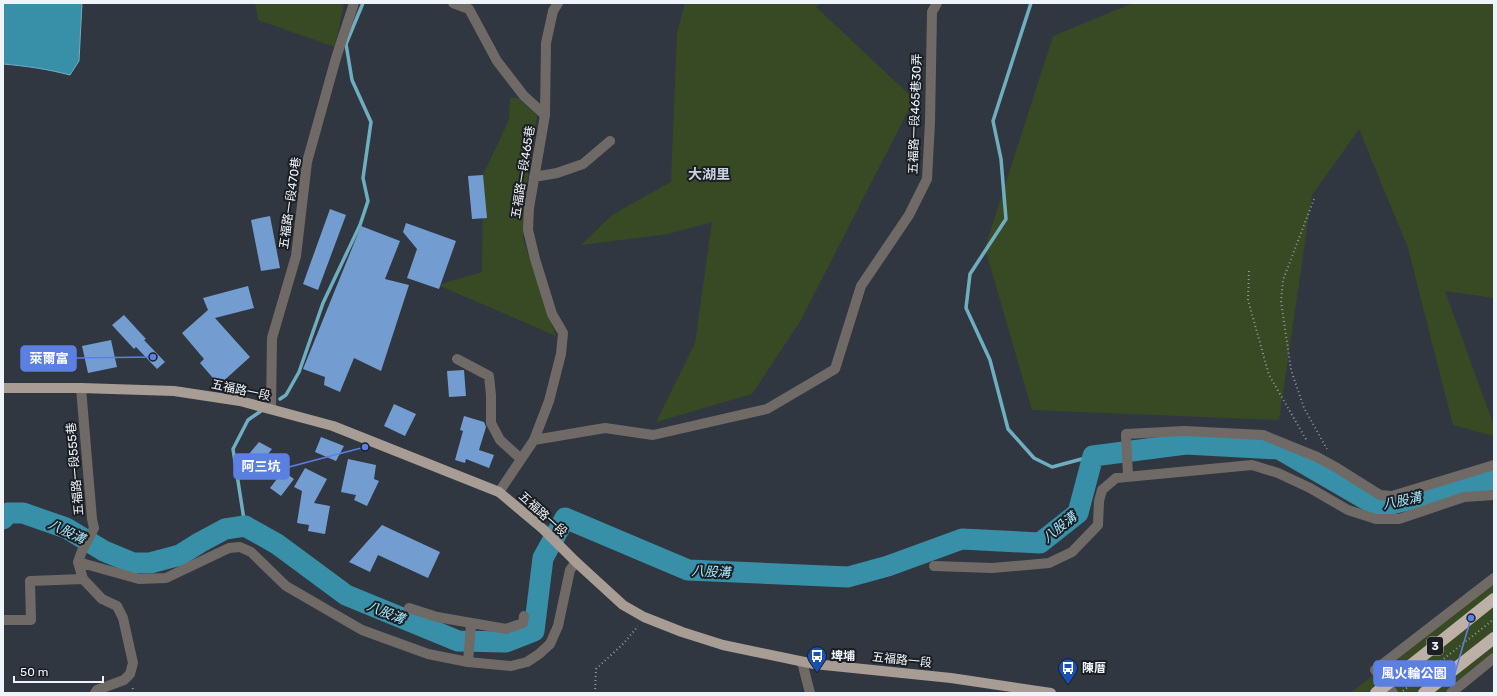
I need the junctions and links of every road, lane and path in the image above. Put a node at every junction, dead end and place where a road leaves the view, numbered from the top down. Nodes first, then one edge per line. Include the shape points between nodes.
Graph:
1 (354, 3) edge
2 (453, 3) edge
3 (558, 3) edge
4 (937, 3) edge
5 (545, 115) junction
6 (610, 141) dead end
7 (534, 177) junction
8 (1314, 199) dead end
9 (1249, 271) dead end
10 (456, 359) dead end
11 (3, 388) edge
12 (81, 388) junction
13 (271, 409) junction
14 (534, 440) junction
15 (1317, 457) junction
16 (521, 460) junction
17 (1494, 465) edge
18 (1337, 468) junction
19 (1128, 476) dead end
20 (499, 492) junction
21 (1494, 495) edge
22 (78, 562) junction
23 (576, 562) junction
24 (934, 566) dead end
25 (1494, 578) edge
26 (84, 579) junction
27 (1494, 599) edge
28 (409, 608) dead end
29 (524, 616) dead end
30 (644, 617) junction
31 (1494, 619) edge
32 (3, 620) edge
33 (472, 624) junction
34 (1494, 638) edge
35 (1494, 658) edge
36 (469, 662) junction
37 (802, 662) junction
38 (1029, 691) edge
39 (95, 693) edge
40 (595, 693) edge
41 (810, 693) edge
42 (1051, 693) edge
43 (1376, 693) edge
44 (1393, 693) edge
45 (1401, 693) edge
46 (1424, 693) edge
47 (1450, 693) edge

1 - 13 lane, 五福路一段470巷 via 307,162 296,256 272,338
2 - 5 lane via 469,9 497,62 524,96
3 - 5 lane, 五福路一段465巷 via 553,11 546,43
4 - 14 lane, 五福路一段465巷30弄 via 932,12 927,179 909,215 861,286 835,369 767,409 653,435 606,428
5 - 7 lane, 五福路一段465巷
6 - 7 lane via 583,164 558,173
7 - 14 lane, 五福路一段465巷 via 528,230 552,314 563,333 561,354 549,401
8 - 18 path via 1283,280 1280,301 1292,370 1304,408
9 - 15 path via 1248,300 1269,375
10 - 16 lane via 489,376 492,423 500,440
11 - 12 main road, 五福路一段
12 - 13 main road, 五福路一段 via 174,391 240,401
12 - 22 lane, 五福路一段555巷 via 94,528
13 - 20 main road, 五福路一段 via 334,426
14 - 16 lane, 五福路一段465巷
15 - 18 lane
15 - 19 lane via 1263,435 1184,431 1126,434
16 - 20 lane, 五福路一段465巷
17 - 18 lane via 1392,496 1380,495
20 - 23 main road, 五福路一段 via 543,529
21 - 24 lane via 1464,497 1399,519 1376,519 1348,510 1278,473 1252,466 1116,478 1102,490 1098,525 1072,552 1049,563 992,568
22 - 26 lane
22 - 36 lane via 139,578 166,578 229,548 240,548 251,552 286,586 362,630 428,654
23 - 30 main road, 五福路一段 via 623,605
23 - 36 lane via 570,570 558,626 550,644 527,662 511,666
25 - 44 lane via 1375,670
26 - 32 lane via 30,581 31,620
26 - 39 lane via 102,599 117,606 123,618 133,663 130,674 124,680
27 - 43 highway, 3, bridge
28 - 33 lane
29 - 33 lane via 523,623 506,629
30 - 37 main road, 五福路一段 via 723,645
30 - 40 path via 624,643 596,669
31 - 45 path
33 - 36 lane
34 - 46 highway
35 - 47 lane
37 - 38 main road, 五福路一段 via 952,678
37 - 41 lane
38 - 42 main road, 五福路一段

